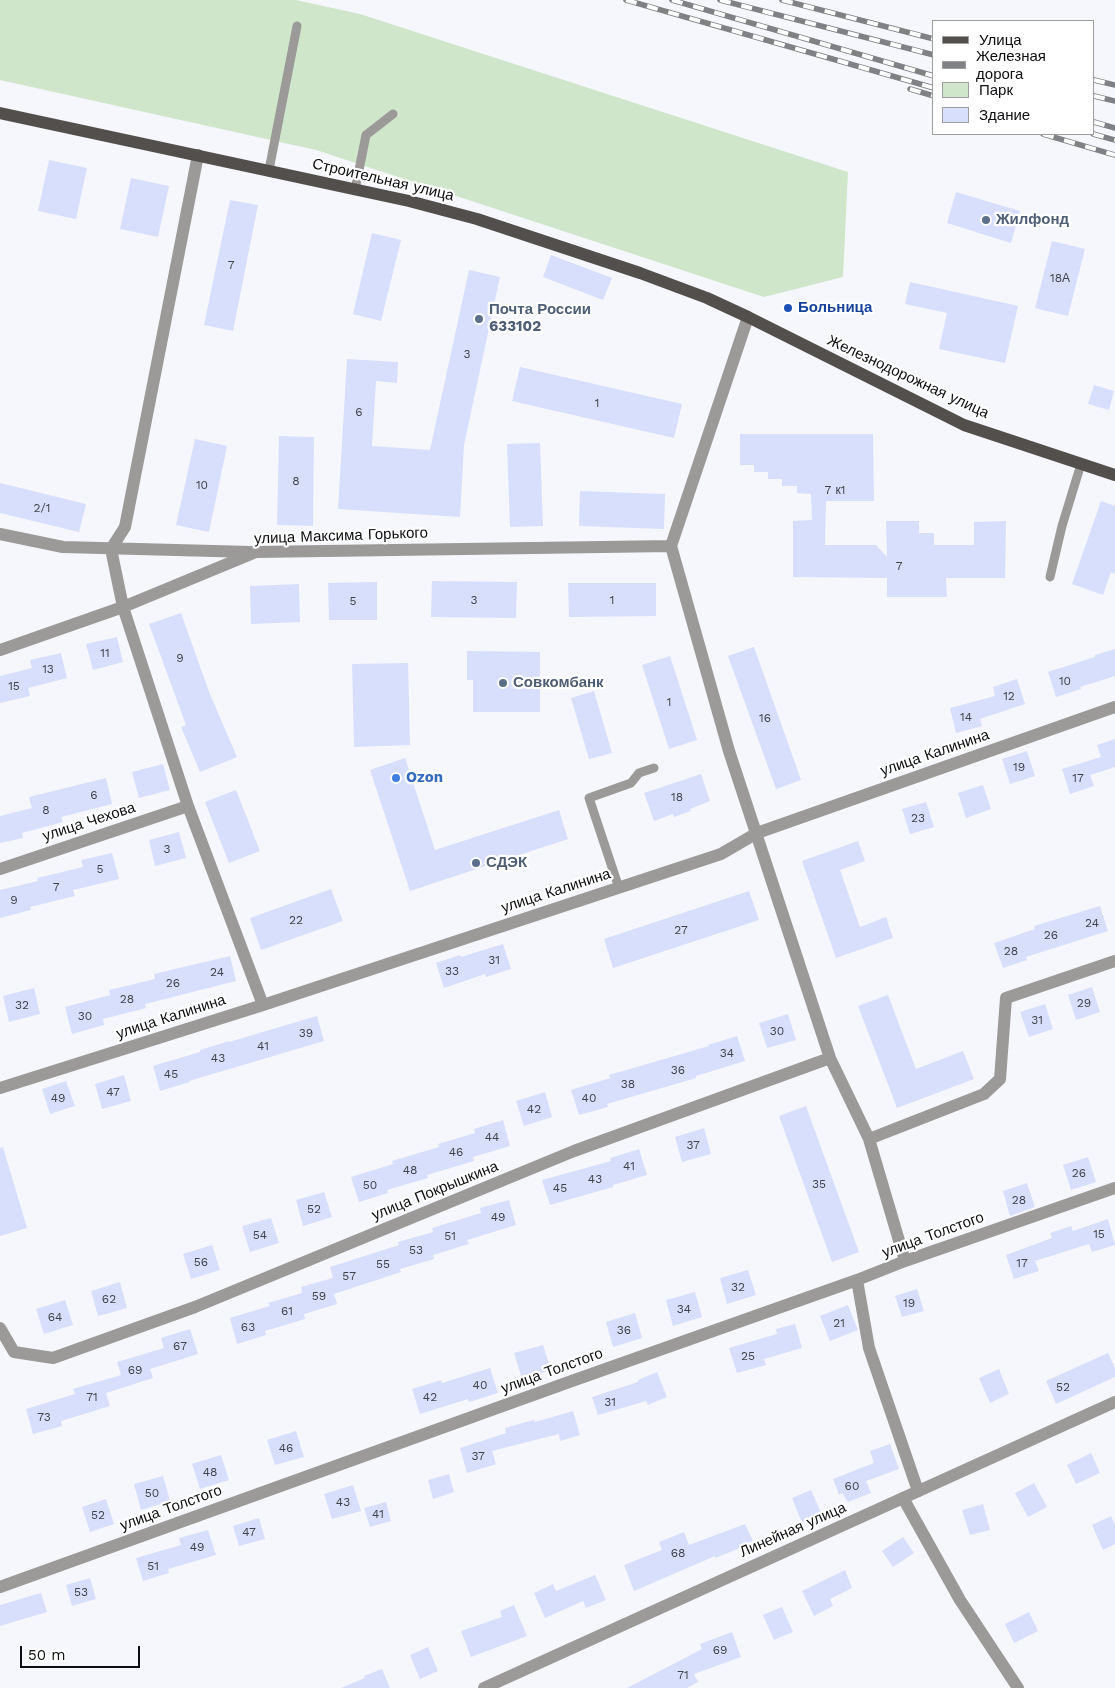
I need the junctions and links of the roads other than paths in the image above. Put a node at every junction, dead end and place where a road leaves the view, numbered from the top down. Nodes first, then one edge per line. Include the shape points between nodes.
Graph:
1 (297, 26) dead end
2 (0, 113) edge
3 (393, 114) dead end
4 (198, 155) junction
5 (269, 170) junction
6 (355, 190) junction
7 (748, 317) junction
8 (1081, 464) junction
9 (1115, 475) edge
10 (0, 534) edge
11 (671, 546) junction
12 (111, 550) junction
13 (256, 552) junction
14 (1050, 577) dead end
15 (123, 607) junction
16 (0, 650) edge
17 (1115, 707) edge
18 (654, 768) dead end
19 (188, 806) junction
20 (757, 833) junction
21 (0, 869) edge
22 (619, 888) junction
23 (1115, 961) edge
24 (263, 1004) junction
25 (830, 1058) junction
26 (0, 1088) edge
27 (869, 1139) junction
28 (1115, 1188) edge
29 (906, 1261) junction
30 (857, 1280) junction
31 (0, 1328) edge
32 (1115, 1402) edge
33 (918, 1491) junction
34 (903, 1498) junction
35 (0, 1587) edge
36 (484, 1688) edge
37 (1018, 1688) edge

1 - 5 lane
2 - 4 main road, Строительная улица
3 - 6 lane via 366,135
4 - 5 main road, Строительная улица
4 - 12 street via 125,527
5 - 6 main road, Строительная улица
6 - 7 main road, Строительная улица via 477,219 640,273
7 - 8 main road, Железнодорожная улица via 964,424
7 - 11 street
8 - 9 main road, Железнодорожная улица
8 - 14 lane
10 - 12 street via 64,547
11 - 13 street, улица Максима Горького
11 - 20 street via 729,751
12 - 13 street
12 - 15 street
13 - 15 street, улица Максима Горького
15 - 16 street, улица Максима Горького
15 - 19 street
17 - 20 street, улица Калинина
18 - 22 lane via 639,773 631,782 589,798
19 - 21 street, улица Чехова
19 - 24 street
20 - 22 street, улица Калинина via 721,854
20 - 25 street
22 - 24 street, улица Калинина
23 - 27 street via 1006,998 1000,1079 984,1094
24 - 26 street, улица Калинина
25 - 27 street
25 - 31 street, улица Покрышкина via 574,1152 195,1307 53,1358 14,1352
27 - 29 street
28 - 29 street, улица Толстого
29 - 30 street, улица Толстого
30 - 33 street via 869,1348
30 - 35 street, улица Толстого
32 - 33 street, Линейная улица
33 - 34 street, Линейная улица
34 - 36 street, Линейная улица
34 - 37 street via 960,1600

